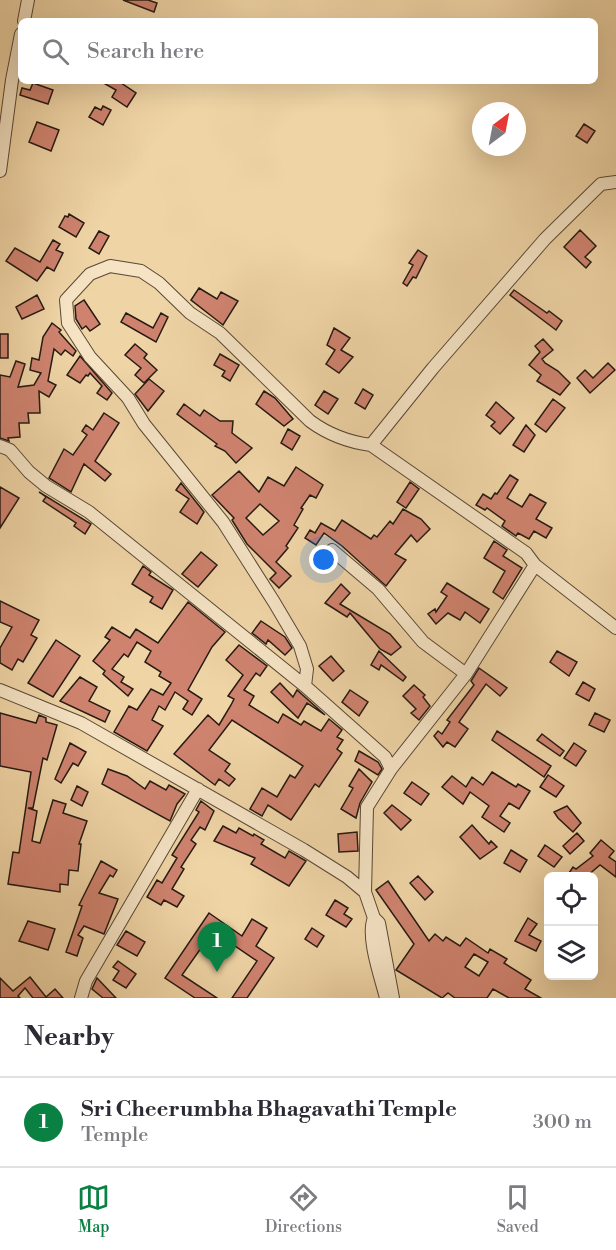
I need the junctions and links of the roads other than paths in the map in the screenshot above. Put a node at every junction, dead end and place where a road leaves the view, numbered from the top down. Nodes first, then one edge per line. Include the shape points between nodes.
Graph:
1 (28, 0) edge
2 (25, 18) edge
3 (18, 49) edge
4 (0, 171) edge
5 (616, 182) edge
6 (371, 445) junction
7 (0, 446) edge
8 (332, 550) dead end
9 (536, 565) junction
10 (616, 628) edge
11 (466, 674) junction
12 (305, 686) junction
13 (0, 690) edge
14 (391, 769) junction
15 (198, 789) junction
16 (365, 892) junction
17 (374, 918) junction
18 (81, 998) edge
19 (386, 998) edge
20 (393, 998) edge

1 - 2 street
3 - 4 street
5 - 6 street via 601,184 545,240
6 - 9 street via 526,553
6 - 12 street via 350,443 310,421 220,333 141,271 110,266 90,273 66,300 68,323 90,357 128,398 144,424 223,522 274,602 300,646 307,669
7 - 12 street via 10,450 46,486 89,512
8 - 11 street via 378,589 423,642
9 - 10 street
9 - 11 street
11 - 14 street
12 - 14 street via 385,757
13 - 15 street via 81,723
14 - 16 street via 367,807
15 - 16 street via 304,850
15 - 18 street via 86,981
16 - 17 street
17 - 19 street via 372,938
17 - 20 street via 379,923

